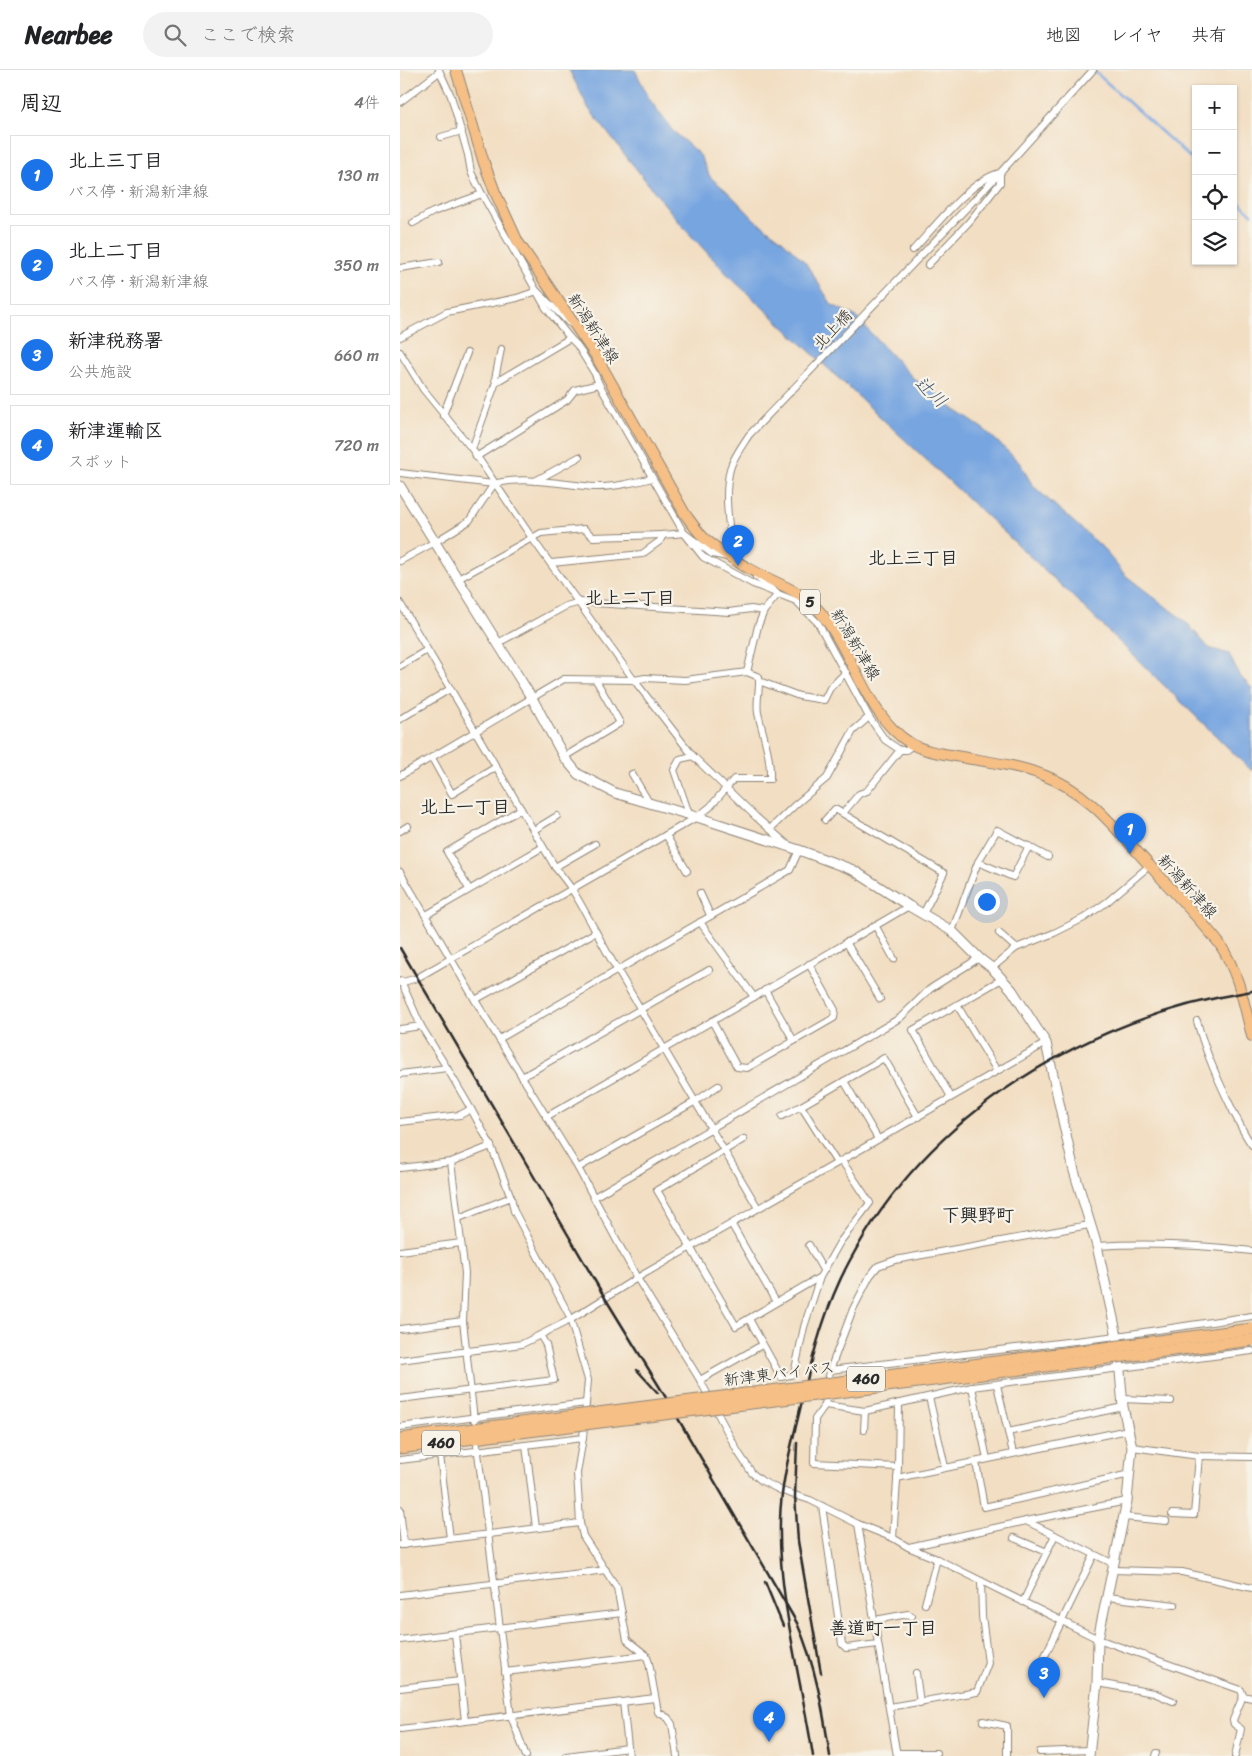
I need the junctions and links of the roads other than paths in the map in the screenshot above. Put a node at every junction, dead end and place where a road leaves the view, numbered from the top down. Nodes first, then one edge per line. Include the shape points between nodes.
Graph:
1 (456, 70) edge
2 (439, 71) edge
3 (1092, 71) edge
4 (400, 102) edge
5 (462, 131) junction
6 (441, 137) dead end
7 (1000, 173) junction
8 (482, 194) junction
9 (413, 223) dead end
10 (913, 250) dead end
11 (439, 262) dead end
12 (928, 265) dead end
13 (400, 268) edge
14 (537, 291) junction
15 (577, 326) junction
16 (400, 337) edge
17 (570, 338) junction
18 (502, 348) dead end
19 (400, 352) edge
20 (467, 353) dead end
21 (496, 382) junction
22 (599, 384) junction
23 (443, 414) junction
24 (472, 449) junction
25 (476, 457) junction
26 (579, 457) dead end
27 (400, 472) edge
28 (652, 478) junction
29 (535, 481) junction
30 (494, 484) junction
31 (400, 486) edge
32 (684, 532) junction
33 (664, 535) junction
34 (532, 538) junction
35 (435, 542) junction
36 (736, 560) junction
37 (400, 561) edge
38 (551, 564) junction
39 (458, 579) junction
40 (778, 594) junction
41 (580, 602) junction
42 (400, 603) edge
43 (402, 611) edge
44 (764, 611) junction
45 (498, 644) junction
46 (427, 650) junction
47 (400, 666) edge
48 (747, 672) junction
49 (846, 672) junction
50 (596, 680) junction
51 (634, 680) junction
52 (759, 681) junction
53 (450, 689) junction
54 (532, 700) junction
55 (869, 717) junction
56 (400, 718) edge
57 (475, 732) junction
58 (913, 745) junction
59 (900, 750) junction
60 (693, 756) junction
61 (564, 757) junction
62 (432, 758) junction
63 (496, 767) junction
64 (632, 774) dead end
65 (400, 776) edge
66 (726, 787) junction
67 (650, 804) junction
68 (521, 809) junction
69 (843, 813) junction
70 (693, 815) junction
71 (557, 816) dead end
72 (825, 820) dead end
73 (408, 826) dead end
74 (770, 829) junction
75 (534, 830) junction
76 (400, 831) edge
77 (666, 835) junction
78 (595, 844) dead end
79 (1029, 846) junction
80 (542, 847) junction
81 (795, 849) junction
82 (1048, 857) dead end
83 (978, 862) junction
84 (1149, 866) junction
85 (555, 867) junction
86 (687, 871) dead end
87 (400, 872) edge
88 (469, 889) junction
89 (572, 890) junction
90 (700, 893) dead end
91 (908, 906) junction
92 (923, 914) junction
93 (426, 915) junction
94 (710, 916) junction
95 (700, 922) junction
96 (875, 925) junction
97 (952, 931) junction
98 (596, 932) junction
99 (999, 932) dead end
100 (846, 942) junction
101 (1016, 948) junction
102 (451, 958) junction
103 (979, 958) junction
104 (894, 959) dead end
105 (809, 964) junction
106 (992, 968) junction
107 (618, 970) junction
108 (709, 970) dead end
109 (1002, 979) junction
110 (401, 982) edge
111 (765, 990) junction
112 (754, 997) junction
113 (880, 999) dead end
114 (475, 1000) junction
115 (957, 1005) junction
116 (641, 1008) junction
117 (712, 1021) junction
118 (1198, 1021) dead end
119 (421, 1026) junction
120 (400, 1029) edge
121 (1252, 1036) edge
122 (499, 1039) junction
123 (794, 1042) junction
124 (1046, 1043) junction
125 (663, 1049) junction
126 (448, 1068) junction
127 (997, 1071) junction
128 (400, 1074) edge
129 (522, 1077) junction
130 (844, 1081) junction
131 (718, 1086) dead end
132 (951, 1097) junction
133 (696, 1101) junction
134 (801, 1106) junction
135 (471, 1109) junction
136 (782, 1116) dead end
137 (546, 1117) junction
138 (918, 1117) junction
139 (400, 1122) edge
140 (713, 1128) junction
141 (878, 1139) junction
142 (744, 1140) dead end
143 (1252, 1144) edge
144 (491, 1146) junction
145 (725, 1150) junction
146 (451, 1162) junction
147 (840, 1162) junction
148 (400, 1168) edge
149 (578, 1168) junction
150 (511, 1197) junction
151 (594, 1197) junction
152 (758, 1208) junction
153 (459, 1218) junction
154 (732, 1225) junction
155 (1089, 1225) junction
156 (461, 1243) junction
157 (809, 1245) dead end
158 (1097, 1246) junction
159 (690, 1248) junction
160 (400, 1251) edge
161 (1252, 1251) edge
162 (823, 1270) junction
163 (820, 1277) junction
164 (637, 1278) junction
165 (776, 1302) junction
166 (1252, 1316) edge
167 (749, 1319) junction
168 (570, 1320) junction
169 (463, 1321) junction
170 (400, 1328) edge
171 (1252, 1329) edge
172 (540, 1335) junction
173 (1118, 1336) junction
174 (1252, 1340) edge
175 (762, 1345) junction
176 (467, 1351) junction
177 (1252, 1352) edge
178 (400, 1360) edge
179 (1121, 1368) junction
180 (830, 1370) junction
181 (700, 1380) junction
182 (997, 1385) junction
183 (972, 1388) junction
184 (471, 1390) junction
185 (929, 1397) junction
186 (400, 1399) edge
187 (1171, 1401) dead end
188 (586, 1403) junction
189 (899, 1403) junction
190 (1123, 1403) junction
191 (825, 1405) junction
192 (866, 1411) junction
193 (400, 1427) edge
194 (864, 1430) dead end
195 (1128, 1430) junction
196 (1008, 1432) junction
197 (478, 1433) junction
198 (583, 1438) junction
199 (400, 1439) edge
200 (526, 1445) junction
201 (1132, 1447) junction
202 (400, 1448) edge
203 (1013, 1453) junction
204 (440, 1456) junction
205 (1199, 1456) junction
206 (1252, 1457) edge
207 (987, 1459) junction
208 (400, 1460) edge
209 (976, 1462) junction
210 (945, 1467) junction
211 (898, 1468) junction
212 (1130, 1474) junction
213 (897, 1478) junction
214 (1127, 1501) junction
215 (822, 1506) junction
216 (400, 1509) edge
217 (1172, 1514) dead end
218 (1124, 1517) junction
219 (1026, 1521) junction
220 (1166, 1521) dead end
221 (580, 1523) junction
222 (858, 1524) junction
223 (536, 1528) junction
224 (488, 1534) junction
225 (1054, 1535) junction
226 (893, 1538) junction
227 (1014, 1538) dead end
228 (450, 1539) junction
229 (402, 1545) edge
230 (908, 1547) junction
231 (1047, 1552) junction
232 (1094, 1555) junction
233 (937, 1559) junction
234 (1114, 1567) junction
235 (606, 1570) junction
236 (981, 1581) junction
237 (495, 1584) junction
238 (1252, 1588) edge
239 (400, 1595) edge
240 (1107, 1597) junction
241 (1023, 1602) junction
242 (925, 1604) dead end
243 (1176, 1605) dead end
244 (622, 1613) junction
245 (912, 1616) dead end
246 (874, 1620) junction
247 (1063, 1622) junction
248 (500, 1628) junction
249 (454, 1634) junction
250 (1098, 1639) junction
251 (400, 1640) edge
252 (878, 1644) junction
253 (646, 1655) junction
254 (1040, 1666) dead end
255 (504, 1672) junction
256 (916, 1673) dead end
257 (460, 1681) junction
258 (1097, 1682) junction
259 (400, 1688) edge
260 (1243, 1696) junction
261 (655, 1698) junction
262 (1252, 1698) edge
263 (1172, 1701) dead end
264 (622, 1702) junction
265 (920, 1703) junction
266 (889, 1707) junction
267 (511, 1716) junction
268 (465, 1721) junction
269 (983, 1721) dead end
270 (400, 1729) edge
271 (628, 1748) junction
272 (1040, 1752) dead end
273 (936, 1753) dead end
274 (1089, 1753) edge
275 (897, 1754) edge
276 (526, 1756) edge
277 (566, 1756) edge
278 (629, 1756) edge
279 (677, 1756) edge
280 (1008, 1756) edge
281 (1235, 1756) edge

1 - 15 main road, 新潟新津線 / 5 via 484,163 515,235
2 - 4 street
2 - 5 street
3 - 7 street, 北上橋
5 - 6 street
5 - 8 street via 472,172
7 - 10 street via 990,175 959,199
7 - 12 street via 1000,183
7 - 36 street, 北上橋 via 749,435 736,454 727,488
8 - 9 street
8 - 14 street
11 - 13 street
14 - 15 street via 568,322
14 - 16 street via 447,312
14 - 17 street
15 - 36 main road, 新潟新津線 / 5 via 685,514 704,537
17 - 21 street
17 - 22 street via 596,374
18 - 21 street
19 - 23 street
20 - 23 street
21 - 24 street
22 - 25 street via 574,390 567,400
22 - 28 street
23 - 24 street
24 - 25 street
25 - 30 street
26 - 29 street
27 - 30 street
28 - 29 street via 597,487
28 - 32 street
29 - 30 street
30 - 34 street
30 - 35 street via 469,521
31 - 35 street
32 - 33 street
32 - 36 street via 712,554
32 - 40 street via 703,557
33 - 34 street via 593,537 584,528 542,533
33 - 38 street via 642,554
34 - 38 street
34 - 39 street
35 - 37 street
35 - 39 street
36 - 40 street
36 - 58 main road, 新潟新津線 / 5 via 785,586 821,612 889,726
38 - 41 street
39 - 45 street
40 - 44 street
40 - 49 street via 796,601 818,623
41 - 44 street via 729,612
41 - 45 street via 566,606
41 - 51 street
42 - 43 street
43 - 46 street
44 - 48 street
45 - 54 street
46 - 47 street
46 - 53 street
48 - 51 street via 685,680
48 - 52 street via 759,677
49 - 52 street via 830,688 824,700 799,696
49 - 55 street
50 - 51 street
50 - 54 street via 564,679
50 - 61 street via 620,723
51 - 60 street
52 - 66 street via 758,711 770,779 734,779
53 - 56 street
53 - 57 street
54 - 57 street
54 - 61 street
55 - 59 street via 885,740
55 - 74 street via 853,731 826,778
57 - 62 street
57 - 63 street
58 - 59 street
58 - 84 main road, 新潟新津線 / 5 via 936,753 1042,774 1062,784 1093,805
59 - 69 street via 867,791 859,794
60 - 66 street
60 - 70 street via 680,759 674,770
61 - 67 street via 578,774 615,794
62 - 63 street via 452,794
62 - 65 street
63 - 68 street
64 - 67 street
66 - 70 street via 710,808
66 - 74 street
67 - 70 street
68 - 75 street
68 - 88 street via 447,852
69 - 72 street via 835,809
69 - 92 street via 944,873
70 - 77 street
70 - 81 street
71 - 75 street
73 - 76 street
74 - 81 street
75 - 80 street
77 - 86 street
77 - 89 street
78 - 85 street
79 - 82 street
79 - 83 street via 1013,877
79 - 83 street via 997,830
80 - 85 street
80 - 88 street
81 - 91 street via 852,870
81 - 94 street via 790,870
83 - 97 street
84 - 101 street via 1084,918
84 - 121 main road, 新潟新津線 / 5 via 1207,928 1229,958
85 - 89 street
87 - 93 street
88 - 93 street
89 - 98 street
89 - 102 street
90 - 94 street
91 - 92 street
91 - 96 street
92 - 97 street
93 - 102 street
94 - 95 street
95 - 107 street
95 - 112 street
96 - 100 street
96 - 104 street
97 - 103 street
98 - 107 street
98 - 114 street
99 - 101 street
100 - 105 street
100 - 113 street
101 - 106 street
102 - 110 street via 418,978
102 - 114 street
103 - 106 street
103 - 140 street via 930,989 900,1018
105 - 111 street
105 - 123 street via 835,1010 834,1018
106 - 109 street
107 - 116 street
107 - 122 street
108 - 116 street
109 - 115 street
109 - 124 street
110 - 119 street
111 - 112 street
111 - 123 street
112 - 117 street
114 - 122 street
115 - 127 street
115 - 132 street via 912,1030
116 - 125 street
116 - 129 street
117 - 123 street via 738,1067 747,1068
117 - 125 street
118 - 143 street via 1221,1087
119 - 120 street
119 - 126 street
122 - 129 street
124 - 127 street
124 - 155 street
125 - 133 street
125 - 137 street
126 - 128 street
126 - 135 street
127 - 132 street
129 - 137 street
130 - 134 street
130 - 138 street via 884,1058
130 - 141 street
131 - 133 street
132 - 138 street
133 - 140 street
133 - 149 street
134 - 136 street
134 - 147 street
135 - 139 street via 460,1115
135 - 144 street
137 - 149 street
138 - 141 street
140 - 145 street
140 - 151 street
141 - 147 street
142 - 145 street
144 - 146 street
144 - 150 street
145 - 152 street
145 - 159 street via 657,1190
146 - 148 street
146 - 153 street
147 - 152 street
147 - 162 street via 870,1202
149 - 151 street
150 - 153 street
150 - 168 street via 514,1211
151 - 164 street
152 - 154 street
153 - 156 street
154 - 159 street
154 - 165 street
155 - 158 street
155 - 180 street via 895,1260 878,1266 853,1309
156 - 160 street
156 - 169 street via 465,1273
157 - 162 street
158 - 161 street via 1134,1244
158 - 173 street
159 - 164 street
159 - 167 street via 736,1326
162 - 163 street
163 - 165 street
163 - 175 street via 804,1327 794,1374 781,1377
164 - 168 street
164 - 181 street
165 - 167 street
166 - 173 street
167 - 175 street
168 - 172 street
168 - 188 street via 588,1380
169 - 170 street
169 - 176 street
171 - 197 highway, 新津東バイパス / 460, bridge
172 - 176 street via 522,1344
172 - 184 street via 546,1345 554,1380
173 - 179 street
173 - 180 street
174 - 197 highway, 新津東バイパス / 460, bridge
175 - 181 street
176 - 178 street
176 - 184 street
177 - 179 street
179 - 182 street
179 - 190 street
180 - 191 street
181 - 215 street via 752,1473 782,1491
182 - 183 street
182 - 196 street
183 - 185 street
183 - 207 street
184 - 186 street
184 - 197 street
185 - 189 street
185 - 210 street
187 - 190 street
188 - 197 street
188 - 198 street
189 - 192 street
189 - 211 street
190 - 195 street
190 - 196 street
191 - 192 street
191 - 211 street via 815,1419 814,1463
192 - 194 street
193 - 197 street
195 - 201 street
195 - 203 street
196 - 203 street
197 - 199 highway, 新津東バイパス / 460
197 - 200 street
197 - 202 highway, 新津東バイパス / 460
197 - 204 street
197 - 224 street
198 - 200 street
198 - 221 street via 577,1473
200 - 223 street
201 - 205 street
201 - 212 street
203 - 207 street
204 - 208 street
204 - 228 street
205 - 206 street
205 - 217 street via 1194,1515
207 - 209 street
209 - 210 street
209 - 212 street via 984,1507
210 - 213 street
211 - 213 street
212 - 214 street
213 - 226 street
214 - 218 street
214 - 219 street
215 - 222 street
215 - 252 street via 842,1644 846,1648
216 - 229 street
218 - 220 street
218 - 234 street
219 - 225 street
219 - 230 street
221 - 223 street
221 - 235 street via 583,1536
222 - 226 street
222 - 246 street
223 - 224 street
224 - 228 street
224 - 237 street
225 - 231 street
225 - 232 street
226 - 230 street
227 - 231 street
228 - 229 street
230 - 233 street
231 - 241 street
232 - 234 street
232 - 247 street
233 - 236 street
233 - 242 street
234 - 238 street via 1182,1572
234 - 240 street
235 - 237 street
235 - 244 street via 618,1588
236 - 241 street
236 - 265 street via 988,1663 977,1692
237 - 239 street
237 - 248 street
240 - 243 street
240 - 250 street
241 - 247 street
244 - 248 street
244 - 253 street via 627,1640
245 - 246 street
246 - 252 street
247 - 250 street
247 - 254 street
248 - 249 street
248 - 255 street
249 - 251 street
249 - 257 street
250 - 258 street
250 - 260 street via 1241,1690
252 - 266 street
253 - 255 street
253 - 261 street
255 - 267 street
256 - 265 street
257 - 259 street
257 - 268 street
258 - 263 street via 1154,1693
258 - 274 street
260 - 262 street
260 - 281 street via 1233,1720 1241,1729
261 - 264 street
261 - 279 street via 658,1712 672,1724
264 - 267 street
264 - 271 street
265 - 266 street
266 - 275 street
267 - 268 street
267 - 276 street
268 - 270 street
269 - 280 street via 1007,1726
271 - 277 street
271 - 278 street
272 - 274 street
273 - 275 street

